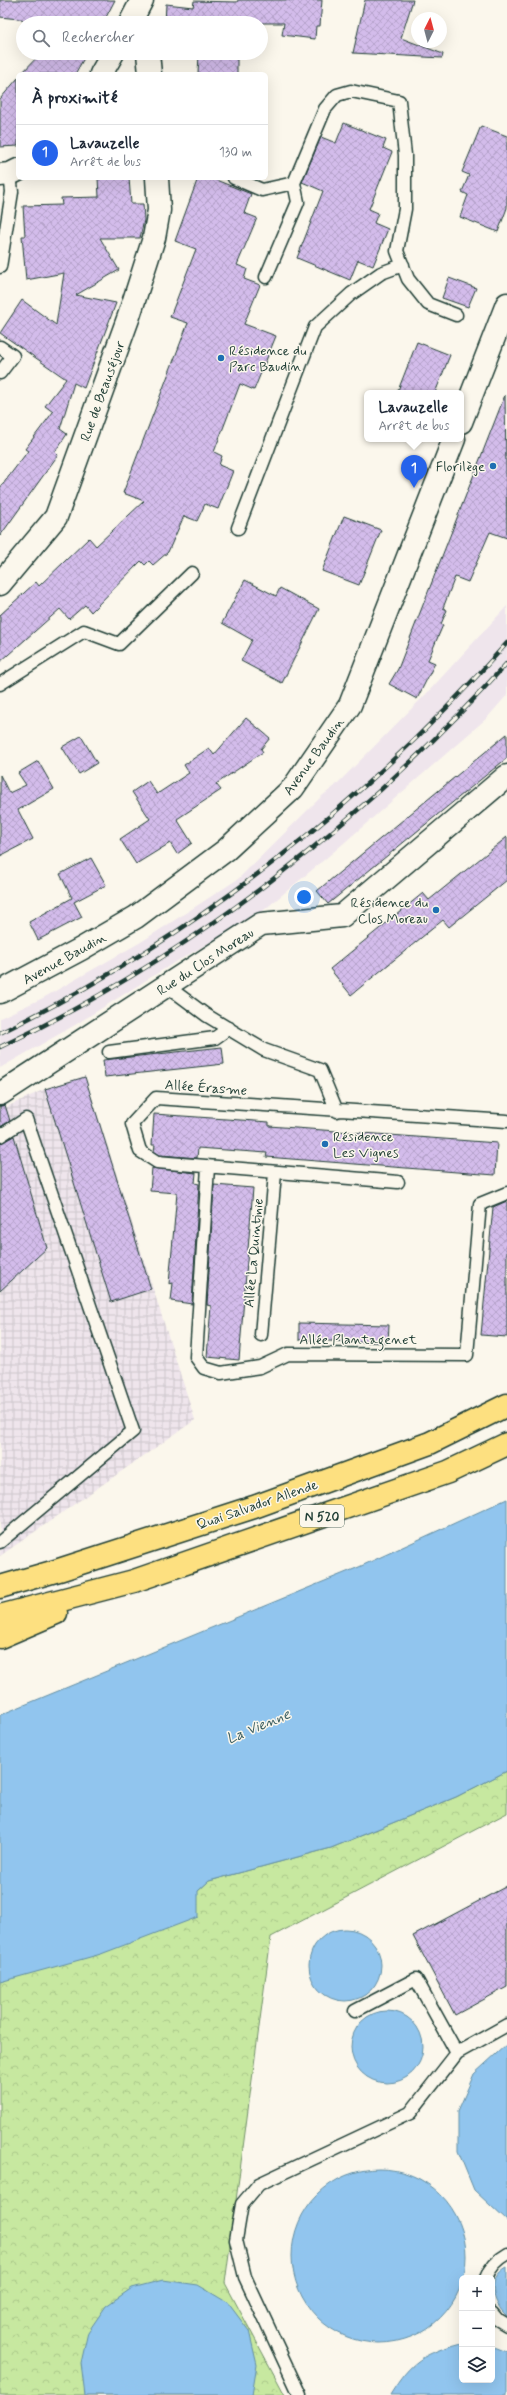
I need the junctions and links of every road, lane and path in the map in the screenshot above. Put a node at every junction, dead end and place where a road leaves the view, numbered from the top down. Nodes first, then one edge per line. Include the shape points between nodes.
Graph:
1 (142, 0) edge
2 (134, 16) edge
3 (109, 60) edge
4 (149, 60) edge
5 (103, 72) edge
6 (150, 72) edge
7 (9, 173) edge
8 (157, 180) edge
9 (239, 180) edge
10 (294, 183) junction
11 (403, 265) junction
12 (0, 267) edge
13 (266, 277) dead end
14 (507, 304) edge
15 (456, 315) dead end
16 (0, 347) edge
17 (0, 373) edge
18 (464, 414) edge
19 (453, 442) edge
20 (238, 528) dead end
21 (192, 574) dead end
22 (0, 584) edge
23 (0, 684) edge
24 (507, 776) edge
25 (167, 986) junction
26 (0, 992) edge
27 (229, 1028) junction
28 (109, 1052) dead end
29 (0, 1094) edge
30 (337, 1111) junction
31 (507, 1121) edge
32 (0, 1136) edge
33 (208, 1167) junction
34 (275, 1173) junction
35 (398, 1182) dead end
36 (507, 1193) edge
37 (261, 1335) dead end
38 (507, 1405) edge
39 (507, 1444) edge
40 (0, 1542) edge
41 (134, 1581) junction
42 (0, 1587) edge
43 (0, 1616) edge
44 (0, 1637) edge
45 (355, 2011) dead end
46 (507, 2025) edge
47 (457, 2053) junction
48 (507, 2254) edge
49 (487, 2275) edge
50 (495, 2317) edge
51 (507, 2325) edge
52 (300, 2395) edge

1 - 2 street
3 - 5 street
4 - 6 street
7 - 12 lane via 12,192
8 - 22 street, Rue de Beauséjour via 159,210 154,238 129,316 56,517
9 - 10 lane via 262,190
10 - 11 lane via 325,109 337,95 351,91 399,101 405,209 397,251
10 - 13 lane via 298,202
11 - 15 lane via 408,279 428,304
11 - 20 lane via 381,273 351,294 315,327
14 - 18 street
16 - 17 lane via 13,356
19 - 26 street, Avenue Baudin via 350,705 293,788 226,850 136,917
21 - 23 lane via 119,644 84,631
24 - 25 street, Rue du Clos Moreau via 342,916 261,924
25 - 27 lane
25 - 29 street, Rue du Clos Moreau
27 - 28 lane via 215,1038
27 - 30 lane via 264,1050 320,1070
30 - 31 lane, Allée Érasme
30 - 33 lane, Allée Érasme via 156,1098 132,1124 140,1150 157,1162
32 - 40 lane via 26,1119 133,1431
33 - 34 lane, Allée Érasme
33 - 36 lane, Allée Plantagenet via 196,1357 204,1368 221,1373 260,1367 288,1354 467,1355 480,1204
34 - 35 lane, Allée Érasme
34 - 37 lane, Allée La Quintinie
38 - 42 main road, Quai Salvador Allende / N 520 via 430,1443 254,1506
39 - 41 main road, N 520 via 448,1472
41 - 43 main road, N 520
41 - 44 main road
45 - 47 lane via 416,1979
46 - 47 lane
47 - 52 lane via 410,2112 259,2184 242,2204 236,2240 245,2277
48 - 49 lane via 499,2258
50 - 51 lane

